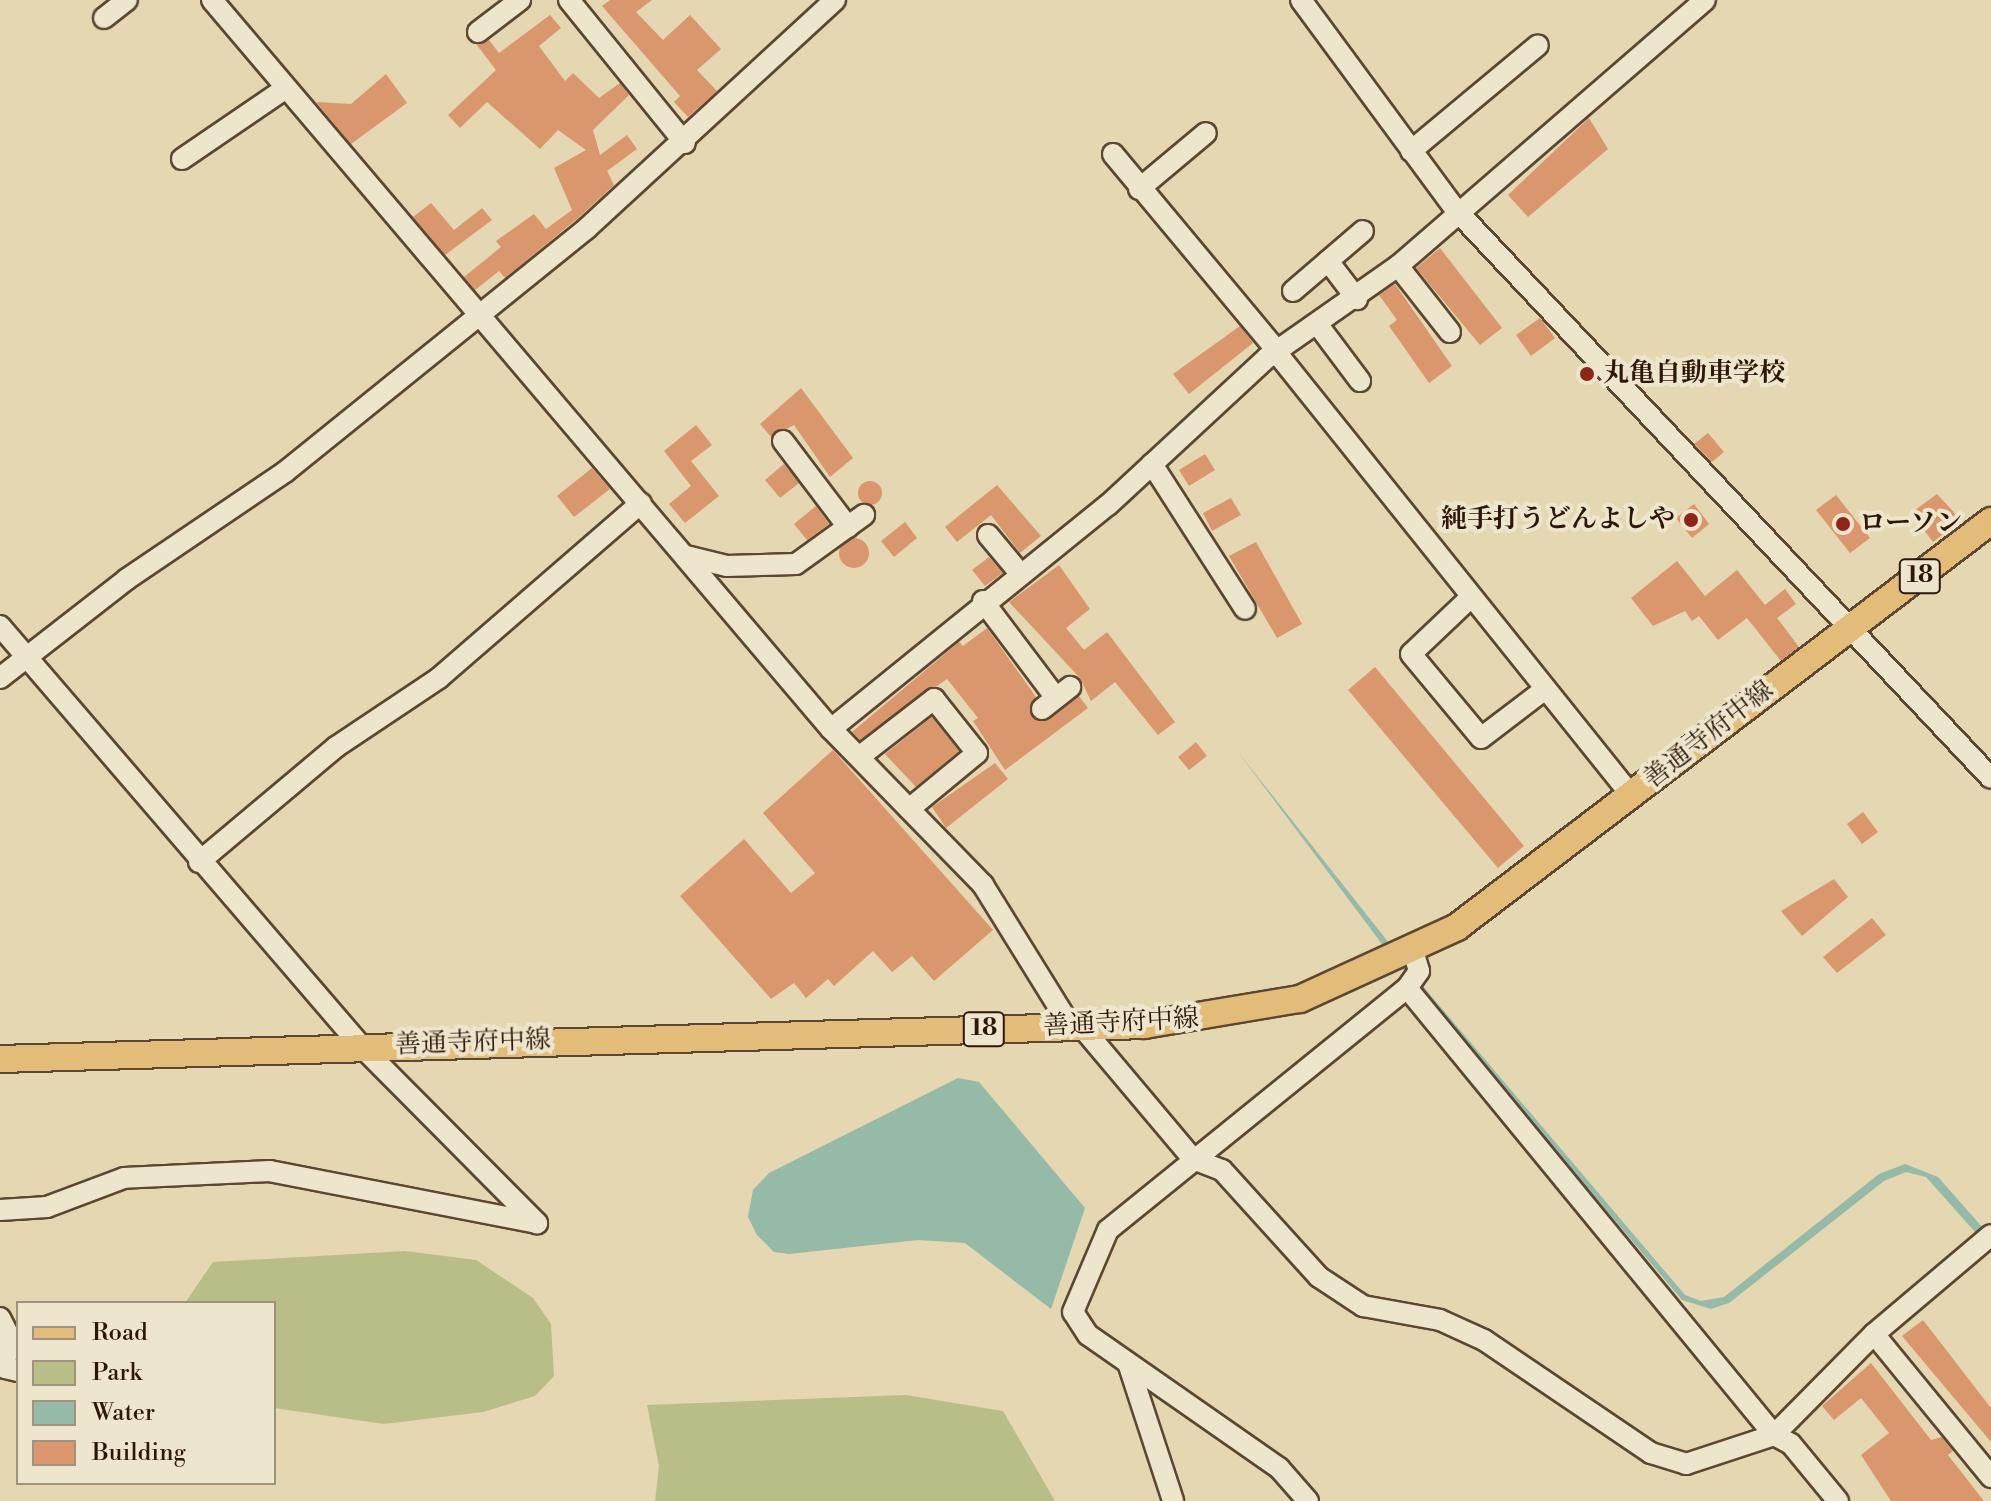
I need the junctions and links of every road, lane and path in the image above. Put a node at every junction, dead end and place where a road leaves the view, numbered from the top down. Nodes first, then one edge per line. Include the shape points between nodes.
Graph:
1 (127, 0) edge
2 (212, 0) edge
3 (520, 0) edge
4 (569, 0) edge
5 (835, 0) edge
6 (1301, 0) edge
7 (1705, 0) edge
8 (104, 18) dead end
9 (478, 32) dead end
10 (1538, 45) dead end
11 (286, 88) junction
12 (1206, 133) dead end
13 (685, 143) junction
14 (1411, 151) junction
15 (1113, 154) dead end
16 (182, 159) dead end
17 (1139, 189) junction
18 (1456, 210) junction
19 (1363, 231) dead end
20 (1328, 261) junction
21 (1398, 266) junction
22 (1293, 291) dead end
23 (1357, 299) junction
24 (476, 317) junction
25 (1318, 325) junction
26 (1450, 332) dead end
27 (1277, 352) junction
28 (1360, 381) dead end
29 (783, 441) dead end
30 (1152, 464) junction
31 (641, 503) junction
32 (1991, 521) edge
33 (988, 535) dead end
34 (686, 556) junction
35 (1018, 571) junction
36 (1470, 598) junction
37 (983, 601) junction
38 (1245, 609) dead end
39 (0, 626) edge
40 (1850, 630) junction
41 (30, 655) junction
42 (0, 678) edge
43 (1544, 690) junction
44 (1056, 698) dead end
45 (831, 729) junction
46 (859, 757) junction
47 (1991, 778) edge
48 (1631, 795) junction
49 (909, 809) junction
50 (199, 862) junction
51 (1413, 951) junction
52 (1407, 988) junction
53 (1076, 1027) junction
54 (361, 1046) junction
55 (0, 1059) edge
56 (1193, 1159) junction
57 (0, 1210) edge
58 (1986, 1239) edge
59 (0, 1318) edge
60 (1874, 1334) junction
61 (1129, 1366) junction
62 (16, 1371) edge
63 (1774, 1435) junction
64 (1991, 1477) edge
65 (1173, 1501) edge
66 (1308, 1501) edge
67 (1838, 1501) edge

1 - 8 street
2 - 11 street
3 - 9 street
4 - 13 street
5 - 13 street
6 - 14 street
7 - 18 street
10 - 14 street
11 - 16 street
11 - 24 street
12 - 17 street
13 - 24 street
14 - 18 street
15 - 17 street
17 - 27 street
18 - 21 street
18 - 40 street
19 - 20 street
20 - 22 street
20 - 23 street
21 - 23 street
21 - 26 street
23 - 25 street
24 - 31 street
24 - 41 street via 285,472
25 - 27 street
25 - 28 street
27 - 30 street
27 - 36 street
29 - 34 street via 856,521 796,564 727,566
30 - 35 street
30 - 38 street
31 - 34 street
31 - 50 street via 439,678 336,747
32 - 40 main road, 善通寺府中線 / 18
33 - 35 street
34 - 45 street
35 - 37 street
36 - 43 street
36 - 43 street via 1411,654 1481,738
37 - 44 street
37 - 45 street
39 - 41 street
40 - 47 street
40 - 48 main road, 善通寺府中線 / 18
41 - 42 street
41 - 50 street
43 - 48 street
45 - 46 street
46 - 49 street
46 - 49 street via 934,699 977,753
48 - 51 main road, 善通寺府中線 / 18 via 1457,927
49 - 53 street via 983,885
50 - 54 street
51 - 52 street via 1419,971
51 - 53 main road, 善通寺府中線 / 18 via 1265,1009 1189,1022
52 - 56 street
52 - 63 street
53 - 54 main road, 善通寺府中線 / 18
53 - 56 street
54 - 55 main road, 善通寺府中線 / 18
54 - 57 street via 537,1223 270,1171 124,1178 47,1207
56 - 61 street via 1108,1230 1073,1312 1088,1335
56 - 63 street via 1222,1170 1299,1259 1363,1306 1440,1320 1484,1340 1651,1453 1686,1464
58 - 60 street
59 - 62 street via 8,1334 5,1368
60 - 63 street
60 - 64 street
61 - 65 street
61 - 66 street via 1279,1468
63 - 67 street via 1791,1444

